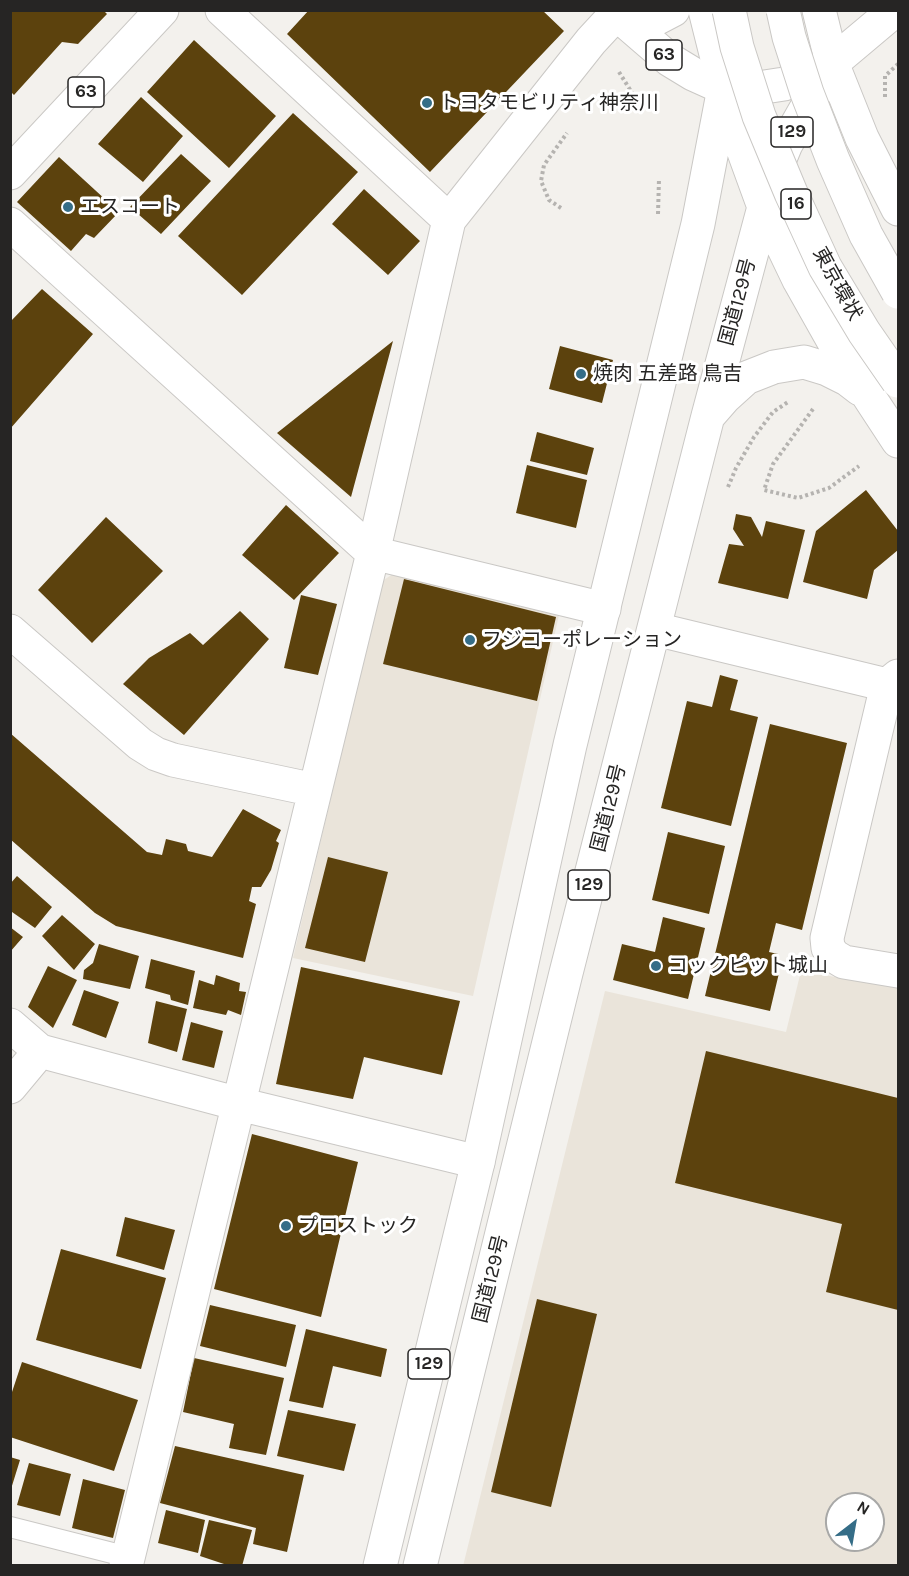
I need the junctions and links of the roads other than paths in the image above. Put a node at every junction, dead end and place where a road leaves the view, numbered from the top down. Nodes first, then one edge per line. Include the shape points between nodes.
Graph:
1 (162, 10) edge
2 (222, 10) edge
3 (673, 10) edge
4 (705, 10) edge
5 (729, 10) edge
6 (783, 10) edge
7 (819, 10) edge
8 (895, 10) edge
9 (614, 13) edge
10 (832, 63) junction
11 (724, 88) junction
12 (741, 147) junction
13 (10, 173) edge
14 (764, 207) junction
15 (898, 208) edge
16 (449, 220) junction
17 (698, 224) junction
18 (10, 225) edge
19 (898, 292) edge
20 (898, 381) edge
21 (868, 396) junction
22 (708, 416) junction
23 (898, 441) edge
24 (373, 553) junction
25 (604, 609) junction
26 (655, 629) junction
27 (10, 631) edge
28 (893, 680) edge
29 (315, 790) junction
30 (898, 971) edge
31 (10, 1025) edge
32 (40, 1051) junction
33 (10, 1087) edge
34 (239, 1104) junction
35 (478, 1162) junction
36 (10, 1527) edge
37 (127, 1561) edge
38 (380, 1566) edge
39 (420, 1566) edge

1 - 13 main road, 63
2 - 16 main road
3 - 9 main road via 652,21 632,22
4 - 11 main road
5 - 20 main road, 東京環状 / 16, bridge via 759,116 791,193 825,267
6 - 19 main road, bridge via 807,93 833,160 866,235
7 - 10 main road
8 - 10 main road
9 - 11 main road, 63 via 670,60
9 - 16 main road
10 - 11 main road, 63 via 784,84
10 - 12 main road
10 - 14 main road, 国道129号 / 129 via 786,144
10 - 15 main road via 862,138
11 - 12 main road
11 - 17 main road, 国道129号 / 129
12 - 14 main road
12 - 17 main road
14 - 21 main road via 799,280
14 - 22 main road, 国道129号 / 129
16 - 24 main road
17 - 25 main road, 国道129号 / 129
18 - 24 main road
21 - 22 main road via 837,374 804,362 774,367 746,378
21 - 23 main road
22 - 26 main road, 国道129号 / 129
24 - 25 main road
24 - 29 main road
25 - 35 main road, 国道129号 / 129
26 - 28 main road
26 - 39 main road, 国道129号 / 129
27 - 29 main road via 156,754
28 - 30 main road via 826,938 828,948 844,962
29 - 34 main road
31 - 32 main road
32 - 33 main road
32 - 34 main road
34 - 35 main road
34 - 37 main road
35 - 38 main road, 国道129号 / 129
36 - 37 lane

